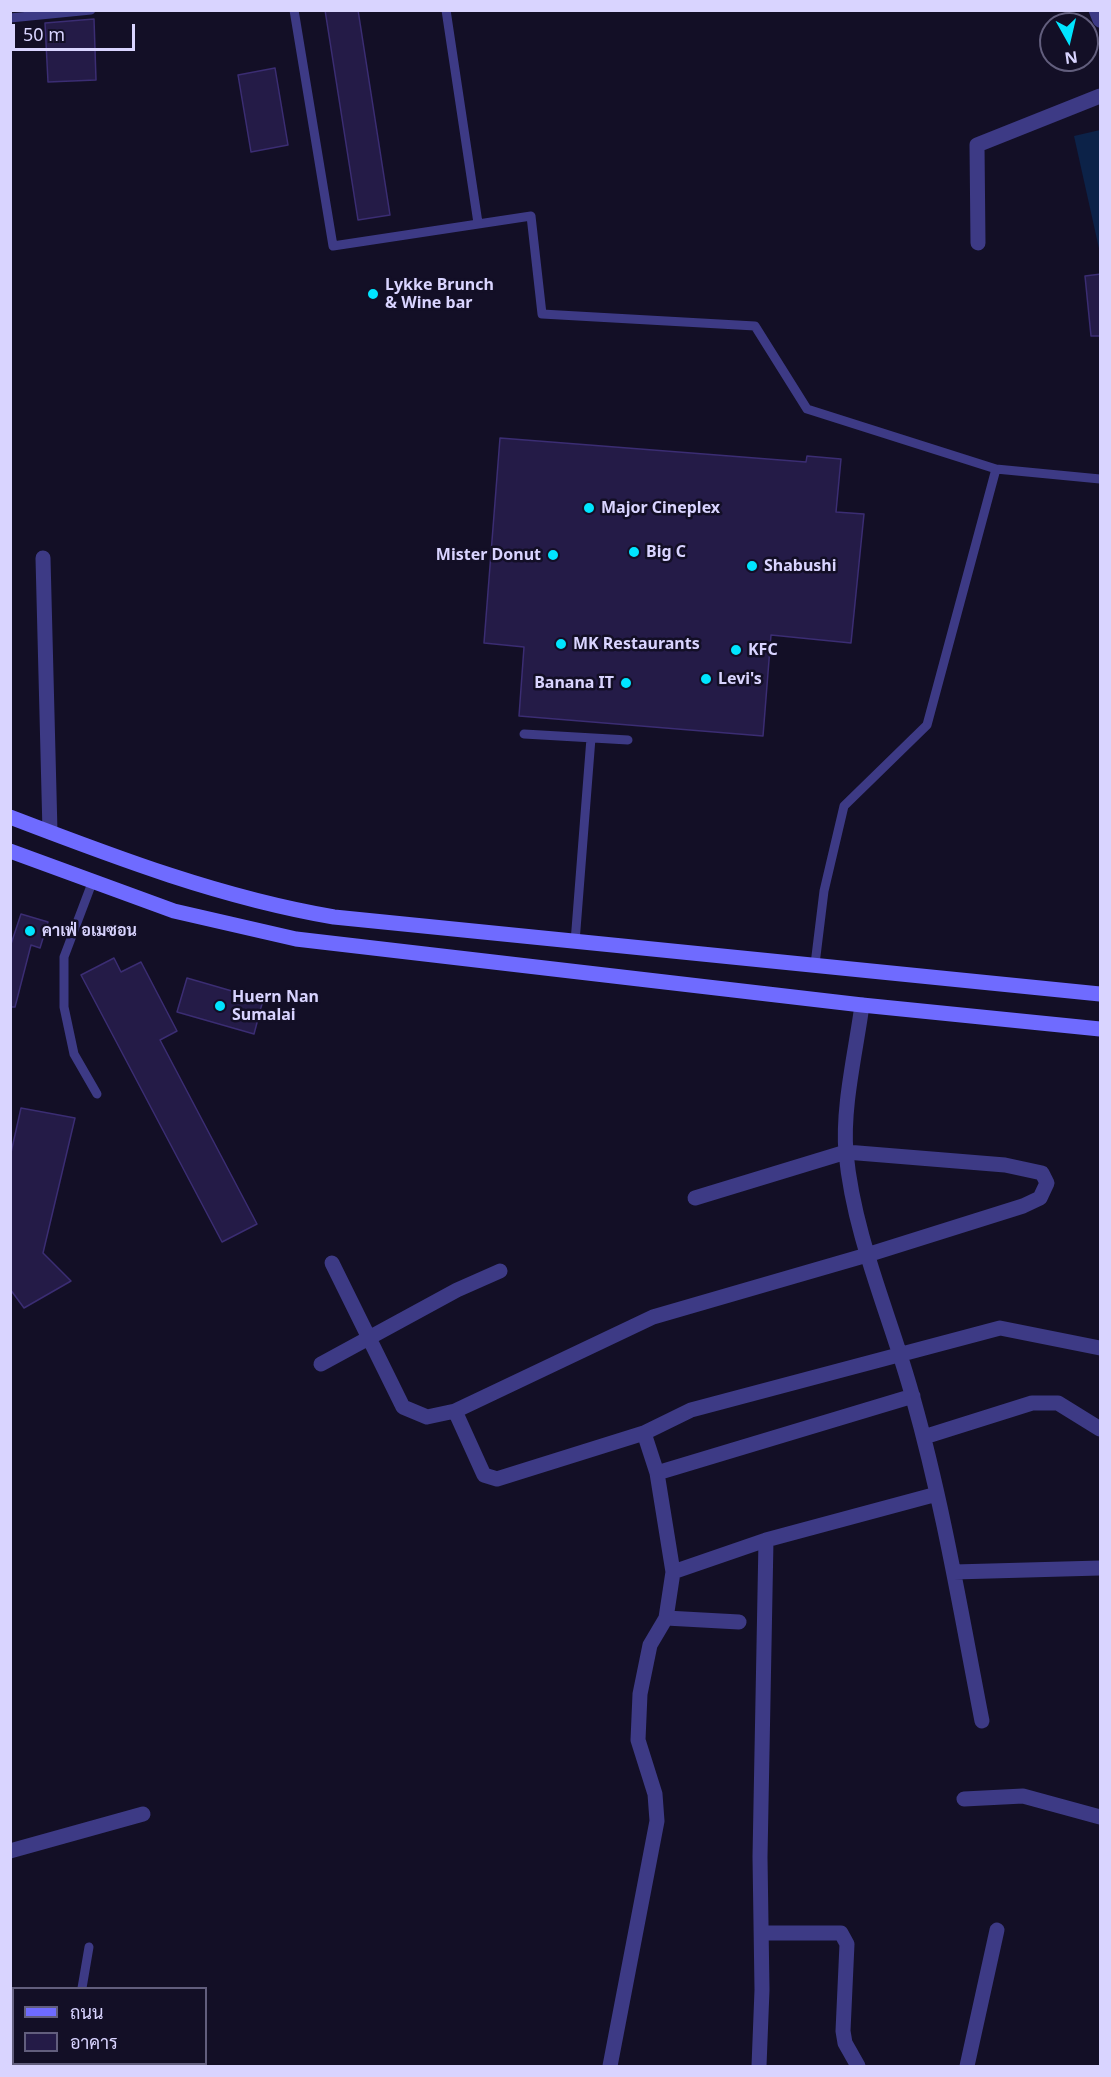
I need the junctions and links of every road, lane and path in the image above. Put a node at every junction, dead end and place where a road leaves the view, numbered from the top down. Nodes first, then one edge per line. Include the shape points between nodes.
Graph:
1 (92, 10) edge
2 (294, 10) edge
3 (446, 10) edge
4 (1096, 10) edge
5 (10, 18) edge
6 (1101, 20) edge
7 (1101, 96) edge
8 (478, 224) junction
9 (978, 243) dead end
10 (996, 469) junction
11 (1101, 479) edge
12 (43, 558) dead end
13 (524, 734) dead end
14 (591, 738) junction
15 (628, 740) dead end
16 (10, 817) edge
17 (50, 832) junction
18 (10, 851) edge
19 (92, 883) junction
20 (575, 942) junction
21 (815, 964) junction
22 (1101, 994) edge
23 (862, 1005) junction
24 (1101, 1029) edge
25 (97, 1094) dead end
26 (846, 1152) junction
27 (695, 1198) dead end
28 (867, 1255) junction
29 (332, 1263) dead end
30 (500, 1271) dead end
31 (368, 1337) junction
32 (1101, 1348) edge
33 (900, 1354) junction
34 (321, 1364) dead end
35 (913, 1396) junction
36 (454, 1411) junction
37 (1101, 1429) edge
38 (644, 1433) junction
39 (924, 1437) junction
40 (657, 1473) junction
41 (937, 1494) junction
42 (766, 1540) junction
43 (1101, 1568) edge
44 (673, 1572) junction
45 (954, 1572) junction
46 (666, 1618) junction
47 (739, 1622) dead end
48 (982, 1721) dead end
49 (964, 1798) dead end
50 (143, 1814) dead end
51 (1101, 1817) edge
52 (10, 1851) edge
53 (997, 1930) dead end
54 (762, 1933) junction
55 (89, 1947) dead end
56 (82, 1987) edge
57 (610, 2067) edge
58 (759, 2067) edge
59 (858, 2067) edge
60 (967, 2067) edge

1 - 5 lane
2 - 8 lane via 333,246
3 - 8 lane
4 - 6 street
7 - 9 street via 977,144
8 - 10 lane via 531,216 542,314 755,326 807,408
10 - 11 lane
10 - 21 lane via 927,725 844,806 824,891
12 - 17 street
13 - 14 lane
14 - 15 lane
14 - 20 lane
16 - 17 main road
17 - 20 main road via 184,881 301,911 369,922
18 - 19 main road
19 - 23 main road via 192,917 296,939
19 - 25 lane via 64,957 63,1007 74,1054
20 - 21 main road
21 - 22 main road
23 - 24 main road
23 - 26 street
26 - 27 street
26 - 28 street
26 - 28 street via 1005,1165 1046,1176 1040,1198
28 - 33 street
28 - 36 street via 653,1317
29 - 31 street
30 - 31 street
31 - 34 street
31 - 36 street via 403,1407 427,1417
32 - 33 street via 1000,1328
33 - 35 street
33 - 38 street via 691,1410
35 - 39 street
35 - 40 street
36 - 38 street via 484,1475 497,1479
37 - 39 street via 1058,1403 1032,1403
38 - 40 street
39 - 41 street
40 - 44 street
41 - 42 street
41 - 45 street
42 - 44 street
42 - 54 street
43 - 45 street
44 - 46 street
45 - 48 street
46 - 47 street
46 - 57 street via 650,1646 640,1694 638,1740 655,1794 657,1821
49 - 51 street via 1023,1796
50 - 52 street
53 - 60 street
54 - 58 street
54 - 59 street via 841,1933 847,1944 843,2031
55 - 56 lane

